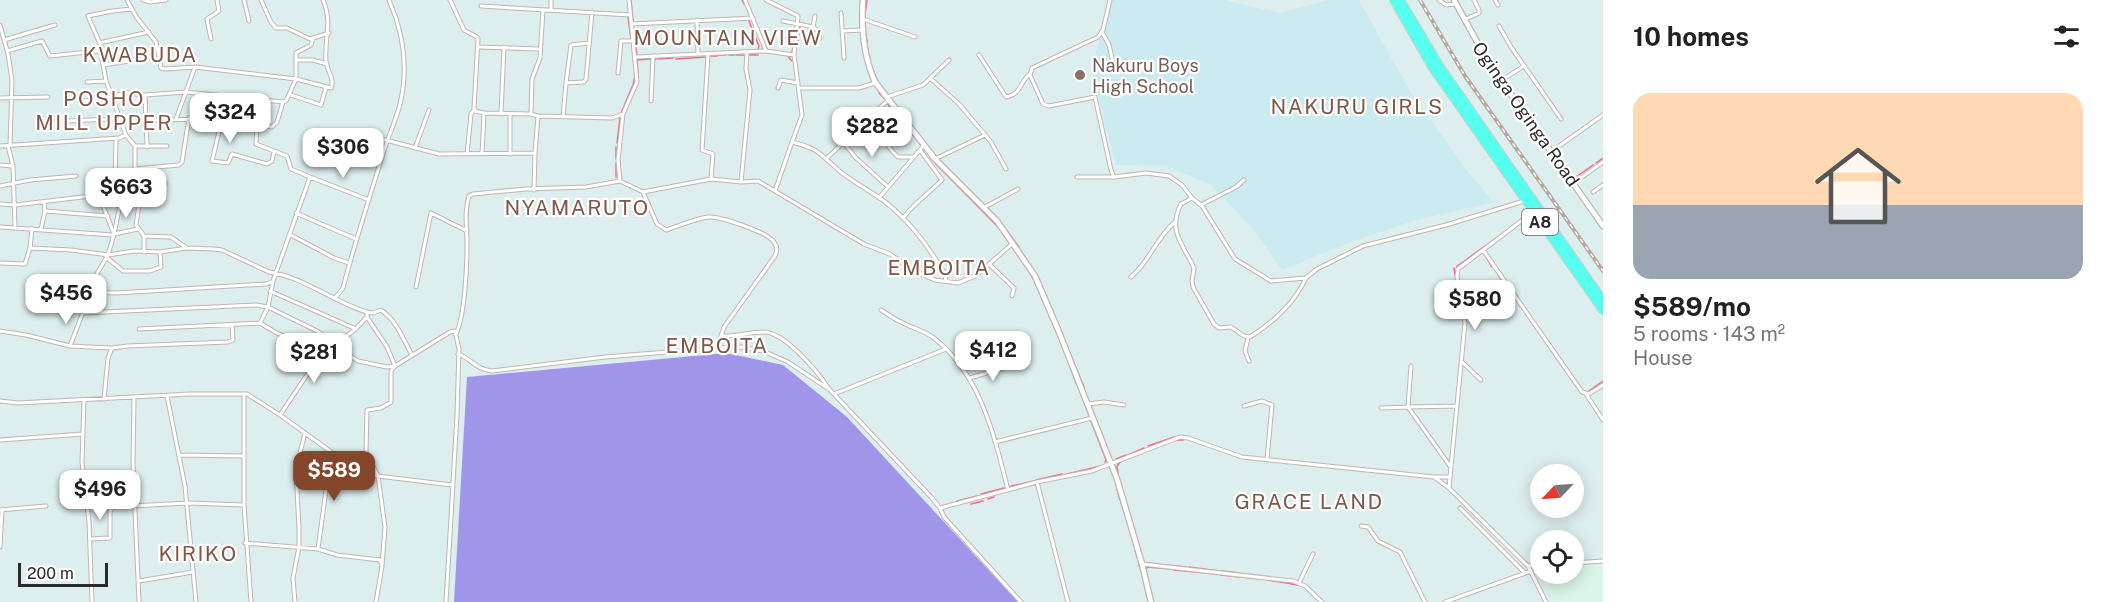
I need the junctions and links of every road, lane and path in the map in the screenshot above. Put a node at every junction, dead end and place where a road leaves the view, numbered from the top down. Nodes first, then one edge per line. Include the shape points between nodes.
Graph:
1 (127, 0) edge
2 (143, 0) edge
3 (166, 0) edge
4 (217, 0) edge
5 (244, 0) edge
6 (261, 0) edge
7 (323, 0) edge
8 (388, 0) edge
9 (450, 0) edge
10 (551, 0) edge
11 (630, 0) edge
12 (745, 0) edge
13 (766, 0) edge
14 (863, 0) edge
15 (1110, 0) edge
16 (1389, 0) edge
17 (1394, 0) edge
18 (1400, 0) edge
19 (1405, 0) edge
20 (1439, 0) edge
21 (1474, 0) edge
22 (1496, 0) edge
23 (1455, 2) edge
24 (1498, 5) dead end
25 (481, 6) dead end
26 (132, 9) junction
27 (551, 9) junction
28 (543, 10) junction
29 (592, 12) junction
30 (841, 13) dead end
31 (630, 15) junction
32 (815, 16) dead end
33 (753, 18) junction
34 (862, 19) junction
35 (697, 20) junction
36 (1464, 20) junction
37 (249, 21) dead end
38 (783, 21) dead end
39 (799, 23) junction
40 (631, 24) junction
41 (0, 25) edge
42 (55, 25) dead end
43 (1499, 26) dead end
44 (813, 27) junction
45 (863, 30) junction
46 (149, 32) junction
47 (842, 32) junction
48 (1102, 32) junction
49 (329, 33) junction
50 (915, 37) dead end
51 (820, 38) dead end
52 (211, 39) dead end
53 (313, 39) junction
54 (4, 40) junction
55 (633, 40) junction
56 (99, 43) junction
57 (589, 43) junction
58 (478, 47) junction
59 (504, 47) junction
60 (540, 49) junction
61 (766, 51) junction
62 (7, 52) junction
63 (747, 52) junction
64 (101, 53) junction
65 (698, 54) junction
66 (708, 54) junction
67 (0, 55) edge
68 (794, 55) junction
69 (979, 55) dead end
70 (636, 57) junction
71 (653, 57) junction
72 (844, 58) dead end
73 (160, 59) junction
74 (296, 60) junction
75 (949, 60) dead end
76 (1126, 61) dead end
77 (327, 64) junction
78 (103, 65) junction
79 (1524, 66) junction
80 (195, 67) junction
81 (1114, 67) junction
82 (1106, 70) dead end
83 (618, 73) dead end
84 (1030, 74) junction
85 (930, 78) junction
86 (296, 80) junction
87 (1502, 80) junction
88 (106, 81) junction
89 (87, 82) dead end
90 (566, 83) junction
91 (875, 83) junction
92 (799, 85) junction
93 (326, 87) junction
94 (778, 88) dead end
95 (186, 92) junction
96 (146, 94) junction
97 (291, 95) junction
98 (112, 96) junction
99 (48, 97) dead end
100 (0, 98) edge
101 (12, 99) junction
102 (886, 99) junction
103 (79, 101) dead end
104 (651, 101) dead end
105 (283, 102) junction
106 (429, 110) dead end
107 (474, 110) junction
108 (484, 113) junction
109 (501, 114) junction
110 (510, 114) junction
111 (531, 114) junction
112 (624, 114) junction
113 (1603, 115) edge
114 (538, 116) junction
115 (121, 117) junction
116 (563, 117) junction
117 (189, 118) junction
118 (222, 119) junction
119 (1561, 119) dead end
120 (176, 120) junction
121 (67, 121) dead end
122 (146, 121) junction
123 (866, 122) junction
124 (257, 123) junction
125 (1480, 131) junction
126 (126, 135) junction
127 (985, 135) junction
128 (116, 138) junction
129 (386, 140) junction
130 (792, 142) junction
131 (352, 143) dead end
132 (843, 143) junction
133 (9, 145) junction
134 (0, 146) edge
135 (135, 146) junction
136 (167, 146) dead end
137 (147, 147) junction
138 (1492, 147) junction
139 (415, 148) junction
140 (922, 148) junction
141 (1551, 151) junction
142 (274, 152) junction
143 (535, 153) junction
144 (467, 154) junction
145 (482, 154) junction
146 (510, 154) junction
147 (913, 157) junction
148 (826, 159) junction
149 (935, 159) junction
150 (1603, 162) edge
151 (0, 165) edge
152 (13, 166) junction
153 (1006, 169) dead end
154 (134, 170) junction
155 (76, 176) dead end
156 (310, 177) junction
157 (1077, 177) dead end
158 (1114, 177) junction
159 (711, 179) junction
160 (620, 180) junction
161 (1244, 180) dead end
162 (741, 182) junction
163 (13, 183) junction
164 (1574, 183) junction
165 (166, 184) dead end
166 (135, 185) junction
167 (142, 185) junction
168 (1603, 185) edge
169 (0, 186) edge
170 (887, 186) junction
171 (534, 189) junction
172 (1018, 189) dead end
173 (776, 190) junction
174 (643, 192) junction
175 (1593, 192) dead end
176 (99, 195) junction
177 (879, 198) junction
178 (1192, 198) junction
179 (369, 200) junction
180 (1525, 201) junction
181 (44, 202) junction
182 (0, 204) edge
183 (15, 205) junction
184 (1201, 205) junction
185 (984, 209) junction
186 (45, 211) junction
187 (1533, 212) junction
188 (296, 213) junction
189 (108, 216) junction
190 (904, 217) junction
191 (1175, 222) junction
192 (1603, 226) edge
193 (0, 227) edge
194 (15, 228) junction
195 (32, 228) junction
196 (41, 229) junction
197 (138, 229) junction
198 (467, 231) junction
199 (114, 234) junction
200 (289, 234) junction
201 (144, 236) junction
202 (356, 239) junction
203 (1013, 243) junction
204 (30, 248) junction
205 (187, 248) junction
206 (1483, 250) junction
207 (144, 252) junction
208 (160, 252) junction
209 (107, 256) junction
210 (0, 262) edge
211 (349, 263) junction
212 (990, 265) junction
213 (276, 272) junction
214 (1131, 277) dead end
215 (1306, 278) junction
216 (273, 280) junction
217 (946, 281) junction
218 (416, 287) dead end
219 (270, 291) junction
220 (90, 292) junction
221 (1012, 296) dead end
222 (335, 298) junction
223 (1603, 301) edge
224 (268, 307) junction
225 (881, 310) dead end
226 (1603, 310) edge
227 (82, 312) junction
228 (368, 315) junction
229 (260, 322) junction
230 (232, 325) junction
231 (139, 329) dead end
232 (356, 329) junction
233 (0, 331) edge
234 (456, 334) junction
235 (722, 336) junction
236 (1248, 338) junction
237 (329, 342) junction
238 (70, 346) junction
239 (112, 348) junction
240 (718, 348) junction
241 (946, 350) junction
242 (321, 354) junction
243 (458, 354) junction
244 (412, 355) junction
245 (1249, 361) dead end
246 (1462, 362) junction
247 (395, 366) junction
248 (1010, 366) dead end
249 (1411, 366) dead end
250 (970, 378) junction
251 (1481, 380) dead end
252 (1603, 385) edge
253 (832, 392) junction
254 (244, 394) junction
255 (1586, 394) junction
256 (166, 396) junction
257 (134, 398) junction
258 (104, 399) junction
259 (0, 401) edge
260 (84, 401) junction
261 (1086, 404) junction
262 (1124, 405) dead end
263 (1244, 406) dead end
264 (1457, 406) junction
265 (1408, 407) junction
266 (1381, 408) dead end
267 (280, 415) junction
268 (1092, 418) junction
269 (1603, 420) edge
270 (305, 433) junction
271 (83, 434) junction
272 (0, 440) edge
273 (995, 442) junction
274 (331, 452) junction
275 (179, 455) junction
276 (244, 456) junction
277 (1266, 459) junction
278 (1111, 463) junction
279 (1451, 467) junction
280 (378, 476) junction
281 (1434, 477) junction
282 (1450, 477) junction
283 (1038, 482) junction
284 (452, 485) junction
285 (1449, 488) junction
286 (1008, 490) junction
287 (188, 503) junction
288 (244, 505) junction
289 (46, 506) dead end
290 (135, 506) junction
291 (940, 507) junction
292 (1460, 508) dead end
293 (1, 510) edge
294 (1362, 526) dead end
295 (90, 539) junction
296 (245, 543) junction
297 (0, 547) edge
298 (299, 547) junction
299 (318, 549) junction
300 (1313, 554) dead end
301 (1603, 561) edge
302 (1584, 562) edge
303 (1142, 564) junction
304 (382, 566) junction
305 (1528, 566) joint
306 (1530, 569) edge
307 (1530, 571) edge
308 (193, 572) junction
309 (1525, 573) junction
310 (139, 581) junction
311 (1299, 583) junction
312 (1537, 584) edge
313 (92, 602) edge
314 (139, 602) edge
315 (196, 602) edge
316 (251, 602) edge
317 (295, 602) edge
318 (376, 602) edge
319 (446, 602) edge
320 (1022, 602) edge
321 (1068, 602) edge
322 (1151, 602) edge
323 (1322, 602) edge
324 (1425, 602) edge
325 (1445, 602) edge
326 (1546, 602) edge

1 - 26 street
2 - 3 street
4 - 52 street via 220,10 207,19
5 - 37 street
6 - 53 street via 274,26
7 - 49 street
8 - 129 street via 404,49 405,69 399,108
9 - 58 street via 464,30 477,36
10 - 27 street
11 - 31 street
12 - 33 street
13 - 39 street via 796,14
14 - 34 street
15 - 48 street
16 - 138 highway via 1472,131
17 - 125 highway, A8 via 1422,50
18 - 125 highway, A8
19 - 138 highway via 1481,119
20 - 23 street via 1446,5
21 - 36 street via 1479,13
22 - 24 street
23 - 36 street, Oginga Oginga Road
25 - 28 street
26 - 46 street
26 - 56 street via 88,16
27 - 28 street
27 - 29 street
28 - 60 street
29 - 31 street
29 - 57 street
30 - 47 street
31 - 40 street
32 - 44 street
33 - 35 street
33 - 61 street
34 - 45 street
34 - 50 street
35 - 40 street
35 - 65 street
36 - 87 street, Oginga Oginga Road
38 - 39 street
39 - 44 street
39 - 68 street
40 - 55 street
41 - 54 street
42 - 54 street
43 - 79 street
44 - 51 street
45 - 47 street
45 - 91 street
46 - 56 street
46 - 73 street via 159,48
47 - 72 street
48 - 81 street
48 - 84 street via 1032,68
49 - 53 street
49 - 77 street
53 - 74 street via 311,45 296,53
54 - 62 street
55 - 70 street
55 - 83 street via 621,40
56 - 64 street
57 - 90 street via 571,45
57 - 90 street via 586,79
58 - 59 street
58 - 107 street
59 - 60 street
59 - 109 street
60 - 111 street via 532,79
61 - 63 street
61 - 68 street
62 - 64 street via 42,41 50,56
62 - 67 street
62 - 101 street
63 - 66 street
63 - 162 street via 750,90
64 - 78 street
65 - 66 street
65 - 71 street
66 - 159 street via 702,150 713,154
68 - 92 street
69 - 84 street via 1006,97 1021,88
70 - 71 street
70 - 112 street via 637,82
71 - 104 street
73 - 78 street
73 - 80 street via 161,68 165,69
74 - 77 street
74 - 86 street
75 - 85 street
76 - 81 street
77 - 93 street via 333,84
78 - 88 street
79 - 87 street
79 - 119 street
80 - 86 street
80 - 95 street
81 - 82 street
84 - 158 street via 1046,106 1095,97
85 - 102 street via 923,85
85 - 127 street
86 - 93 street
86 - 97 street
87 - 141 street, Oginga Oginga Road
88 - 89 street
88 - 98 street
90 - 116 street
91 - 92 street via 859,88
91 - 102 street
92 - 94 street via 782,80
92 - 130 street via 802,115
93 - 97 street via 321,105
95 - 96 street
95 - 105 street
95 - 120 street
96 - 98 street
96 - 122 street
97 - 105 street
98 - 103 street
98 - 115 street
99 - 101 street
100 - 101 street
101 - 133 street
102 - 123 street
102 - 140 street
105 - 124 street via 272,127
106 - 139 street
107 - 108 street
107 - 144 street
108 - 109 street
108 - 145 street
109 - 110 street
110 - 111 street
110 - 146 street
111 - 114 street
112 - 116 street via 612,118
112 - 160 street via 618,160
113 - 141 street
114 - 116 street
114 - 143 street
115 - 121 street
115 - 126 street
117 - 118 street
117 - 120 street
117 - 154 street via 180,165
118 - 124 street
118 - 142 street via 212,161 228,163 232,154 237,154 267,165
120 - 122 street
122 - 137 street
123 - 132 street
123 - 147 street via 898,157
124 - 142 street via 255,144
125 - 138 highway, A8
126 - 128 street
126 - 135 street
127 - 149 street
127 - 153 street
128 - 133 street
128 - 176 street via 115,188 100,191
129 - 131 street via 354,138
129 - 139 street
129 - 179 street
130 - 148 street via 816,149
130 - 173 street
132 - 148 street
132 - 170 street
133 - 134 street
133 - 152 street
135 - 137 street
135 - 154 street
136 - 137 street
138 - 180 highway, A8
138 - 223 highway, A8
139 - 144 street via 439,154
140 - 147 street
140 - 149 street
140 - 190 street via 942,180
141 - 164 street, Oginga Oginga Road
142 - 156 street via 287,156 291,169
143 - 146 street
143 - 171 street
144 - 145 street
145 - 146 street
147 - 170 street
148 - 177 street
149 - 185 street
150 - 164 street
151 - 152 street
152 - 163 street
154 - 166 street
155 - 163 street
156 - 179 street
156 - 188 street
157 - 158 street
158 - 178 street via 1166,174
159 - 162 street
159 - 174 street
160 - 171 street via 586,187
160 - 174 street
161 - 184 street
162 - 173 street via 758,181
163 - 169 street
163 - 183 street
164 - 192 street, Oginga Oginga Road
165 - 167 street
166 - 167 street
166 - 199 street via 123,189
167 - 197 street
168 - 175 street
170 - 177 street
171 - 198 street via 473,194 467,201
172 - 185 street
173 - 217 street via 912,270
174 - 235 street via 657,224 666,230 710,217 740,225 774,242 774,255 724,327
176 - 181 street
176 - 189 street
177 - 190 street
178 - 184 street
178 - 191 street via 1181,204
179 - 202 street
180 - 187 highway, A8
180 - 215 street via 1363,246 1317,268
181 - 183 street
181 - 186 street
182 - 183 street
183 - 194 street
184 - 215 street via 1237,262 1271,281
185 - 203 street
186 - 189 street
186 - 196 street
187 - 206 street
187 - 226 highway, A8
188 - 200 street
188 - 202 street
189 - 199 street
190 - 217 street via 919,233
191 - 214 street
191 - 236 street via 1182,247 1194,268 1191,281 1214,324 1219,328 1231,327
193 - 194 street
194 - 195 street
195 - 196 street
195 - 204 street
196 - 199 street
197 - 199 street
197 - 201 street
198 - 218 street via 431,213
198 - 234 street via 464,291
199 - 209 street
200 - 211 street
200 - 213 street
201 - 205 street via 171,237
201 - 207 street
202 - 211 street
203 - 212 street
203 - 261 street via 1040,287
204 - 209 street
204 - 210 street via 25,264
205 - 208 street
205 - 213 street via 222,250
206 - 246 street via 1457,272 1465,320
206 - 255 street
207 - 208 street
207 - 209 street
208 - 209 street via 161,267 150,271 124,271
209 - 220 street
211 - 222 street via 343,288
212 - 217 street via 958,283
212 - 221 street via 1014,288
213 - 216 street
213 - 222 street
215 - 236 street via 1279,315
216 - 219 street
216 - 220 street via 266,284
219 - 224 street
219 - 232 street
220 - 227 street
222 - 228 street
224 - 227 street
224 - 229 street
224 - 237 street via 317,331
225 - 241 street via 933,337
227 - 238 street
228 - 232 street
228 - 244 street via 381,310 387,314
228 - 247 street
229 - 230 street
229 - 242 street
230 - 231 street
230 - 239 street via 233,340 228,342
232 - 237 street
233 - 238 street
234 - 243 street
234 - 244 street via 454,330
235 - 240 street
235 - 253 street via 773,333
236 - 245 street via 1245,351
237 - 242 street
237 - 247 street via 358,361
238 - 239 street
239 - 258 street
240 - 243 street via 492,370 479,368
240 - 253 street via 741,347 778,356
241 - 250 street
241 - 253 street
242 - 267 street
243 - 284 street
244 - 247 street
246 - 251 street
246 - 264 street
247 - 280 street via 391,371 392,402 367,410 366,452
248 - 250 street
249 - 265 street
250 - 273 street
252 - 255 street
253 - 291 street
254 - 256 street
254 - 267 street
254 - 276 street
255 - 269 street
256 - 257 street
256 - 275 street
257 - 258 street
257 - 290 street
258 - 260 street
259 - 260 street
260 - 271 street
261 - 262 street
261 - 268 street
263 - 277 street via 1262,400 1272,405
264 - 265 street
264 - 279 street
265 - 266 street
265 - 279 street
267 - 270 street
268 - 273 street
268 - 278 street
270 - 274 street
270 - 298 street via 296,469
271 - 272 street
271 - 295 street
273 - 286 street
274 - 280 street via 359,472
274 - 299 street
275 - 276 street
275 - 287 street
276 - 288 street
277 - 278 street via 1242,457 1180,437
277 - 281 street
278 - 283 street
278 - 303 street
279 - 282 street
280 - 284 street
280 - 304 street via 386,527
281 - 282 street
281 - 285 street
282 - 285 street
283 - 286 street
283 - 321 street
284 - 319 street
285 - 305 street
286 - 291 street
287 - 288 street
287 - 290 street
287 - 308 street
288 - 296 street
289 - 293 street
290 - 295 street via 113,507 110,538
290 - 310 street
291 - 320 street via 944,517
292 - 309 street
293 - 297 street
294 - 324 street via 1368,527 1378,541 1400,552
295 - 313 street
296 - 298 street
296 - 316 street
298 - 299 street
298 - 317 street via 293,578
299 - 304 street via 378,560
300 - 311 street
301 - 302 street
303 - 311 street
303 - 322 street
304 - 318 street
305 - 306 street
307 - 309 street
308 - 310 street
308 - 315 street
309 - 325 street
310 - 314 street
311 - 323 street
312 - 326 street

